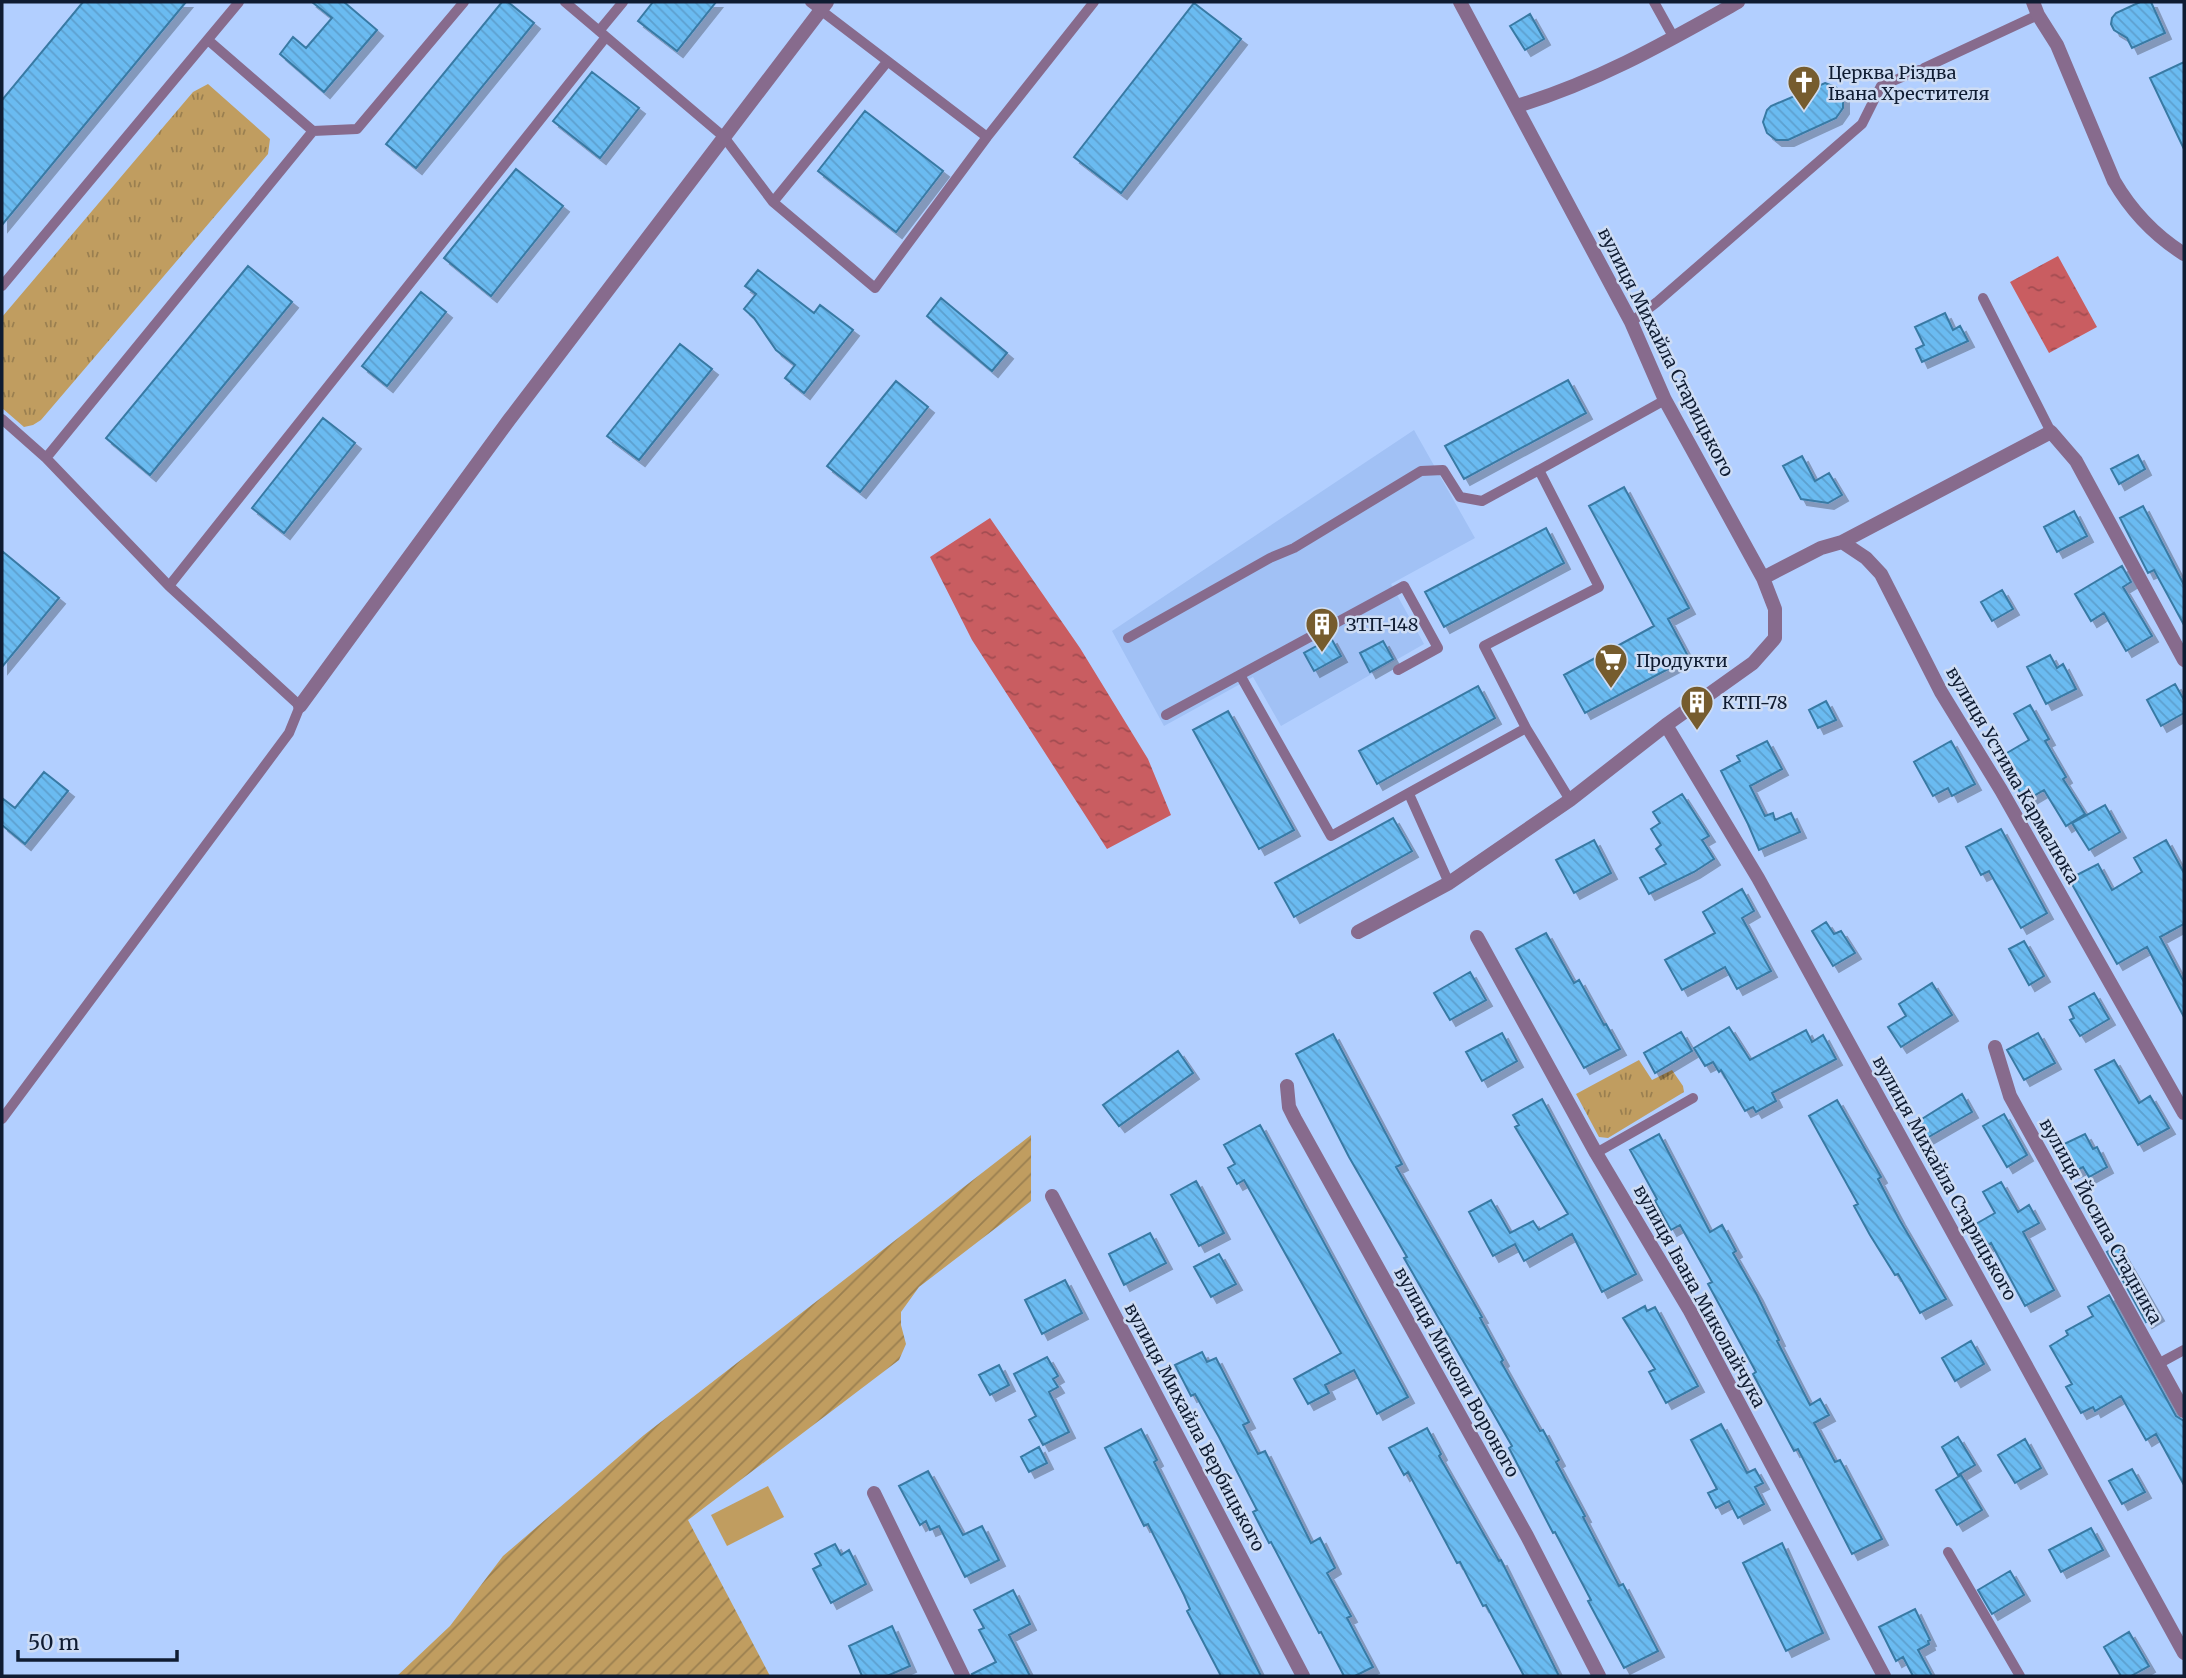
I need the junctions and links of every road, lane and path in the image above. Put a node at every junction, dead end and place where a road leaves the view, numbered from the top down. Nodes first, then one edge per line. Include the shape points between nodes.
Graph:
1 (239, 2) edge
2 (464, 2) edge
3 (565, 2) edge
4 (623, 2) edge
5 (1094, 2) edge
6 (1460, 2) edge
7 (1654, 2) edge
8 (1738, 2) edge
9 (820, 5) edge
10 (2036, 8) edge
11 (603, 34) junction
12 (1674, 38) junction
13 (208, 40) junction
14 (887, 62) junction
15 (1517, 106) junction
16 (313, 131) junction
17 (987, 136) junction
18 (724, 137) junction
19 (773, 202) junction
20 (2184, 254) edge
21 (2, 286) edge
22 (1983, 298) dead end
23 (1631, 322) junction
24 (1665, 400) junction
25 (2, 419) edge
26 (2051, 432) junction
27 (46, 458) junction
28 (1539, 470) junction
29 (1842, 541) junction
30 (1763, 578) junction
31 (169, 586) junction
32 (1128, 638) dead end
33 (2184, 660) edge
34 (1398, 670) dead end
35 (1240, 675) junction
36 (300, 706) junction
37 (1166, 715) dead end
38 (1666, 725) junction
39 (1526, 728) junction
40 (1409, 793) junction
41 (1570, 800) junction
42 (1449, 883) junction
43 (1358, 932) dead end
44 (1477, 937) dead end
45 (1994, 1047) dead end
46 (1287, 1086) dead end
47 (1693, 1098) dead end
48 (2184, 1113) edge
49 (2, 1119) edge
50 (1596, 1153) junction
51 (1052, 1196) dead end
52 (2184, 1350) edge
53 (2158, 1364) junction
54 (2184, 1410) edge
55 (874, 1493) dead end
56 (1948, 1552) dead end
57 (2184, 1653) edge
58 (963, 1676) edge
59 (1303, 1676) edge
60 (1599, 1676) edge
61 (1884, 1676) edge
62 (2020, 1676) edge

1 - 13 lane
2 - 16 lane via 357,129
3 - 11 lane
4 - 11 lane
5 - 17 lane
6 - 15 street, вулиця Михайла Старицького
7 - 12 lane
8 - 12 street
9 - 14 lane
9 - 18 street
10 - 20 street via 2125,200 2159,237
10 - 23 lane via 1881,86 1862,124
11 - 18 lane
11 - 31 lane
12 - 15 street via 1620,67
13 - 16 lane
13 - 21 lane
14 - 17 lane
14 - 19 lane
15 - 23 street, вулиця Михайла Старицького
16 - 27 lane
17 - 19 lane via 875,288
18 - 19 lane
18 - 36 street
22 - 26 lane
23 - 24 street, вулиця Михайла Старицького
24 - 28 lane
24 - 30 street, вулиця Михайла Старицького
25 - 27 lane
26 - 29 street
26 - 33 street via 2076,461
27 - 31 lane
28 - 32 lane via 1482,501 1460,497 1443,470 1421,471 1294,548
28 - 39 lane via 1599,587 1484,646
29 - 30 street
29 - 48 street, вулиця Устима Кармалюка via 1881,574 1941,692
30 - 38 street, вулиця Михайла Старицького via 1775,609 1775,638 1753,663
31 - 36 lane
34 - 35 lane via 1438,648 1404,586
35 - 37 lane
35 - 40 lane via 1331,836
36 - 49 lane via 289,733
38 - 41 street, вулиця Михайла Старицького
38 - 57 street, вулиця Михайла Старицького via 1758,878
39 - 40 lane
39 - 41 lane
40 - 42 lane
41 - 42 street, вулиця Михайла Старицького
42 - 43 street, вулиця Михайла Старицького
44 - 50 street, вулиця Івана Миколайчука
45 - 53 street, вулиця Йосипа Стадника via 2010,1096
46 - 60 street, вулиця Миколи Вороного via 1295,1119 1527,1536
47 - 50 lane
50 - 61 street, вулиця Івана Миколайчука via 1690,1311
51 - 59 street, вулиця Михайла Вербицького
52 - 53 lane
53 - 54 street, вулиця Йосипа Стадника
55 - 58 street
56 - 62 lane

